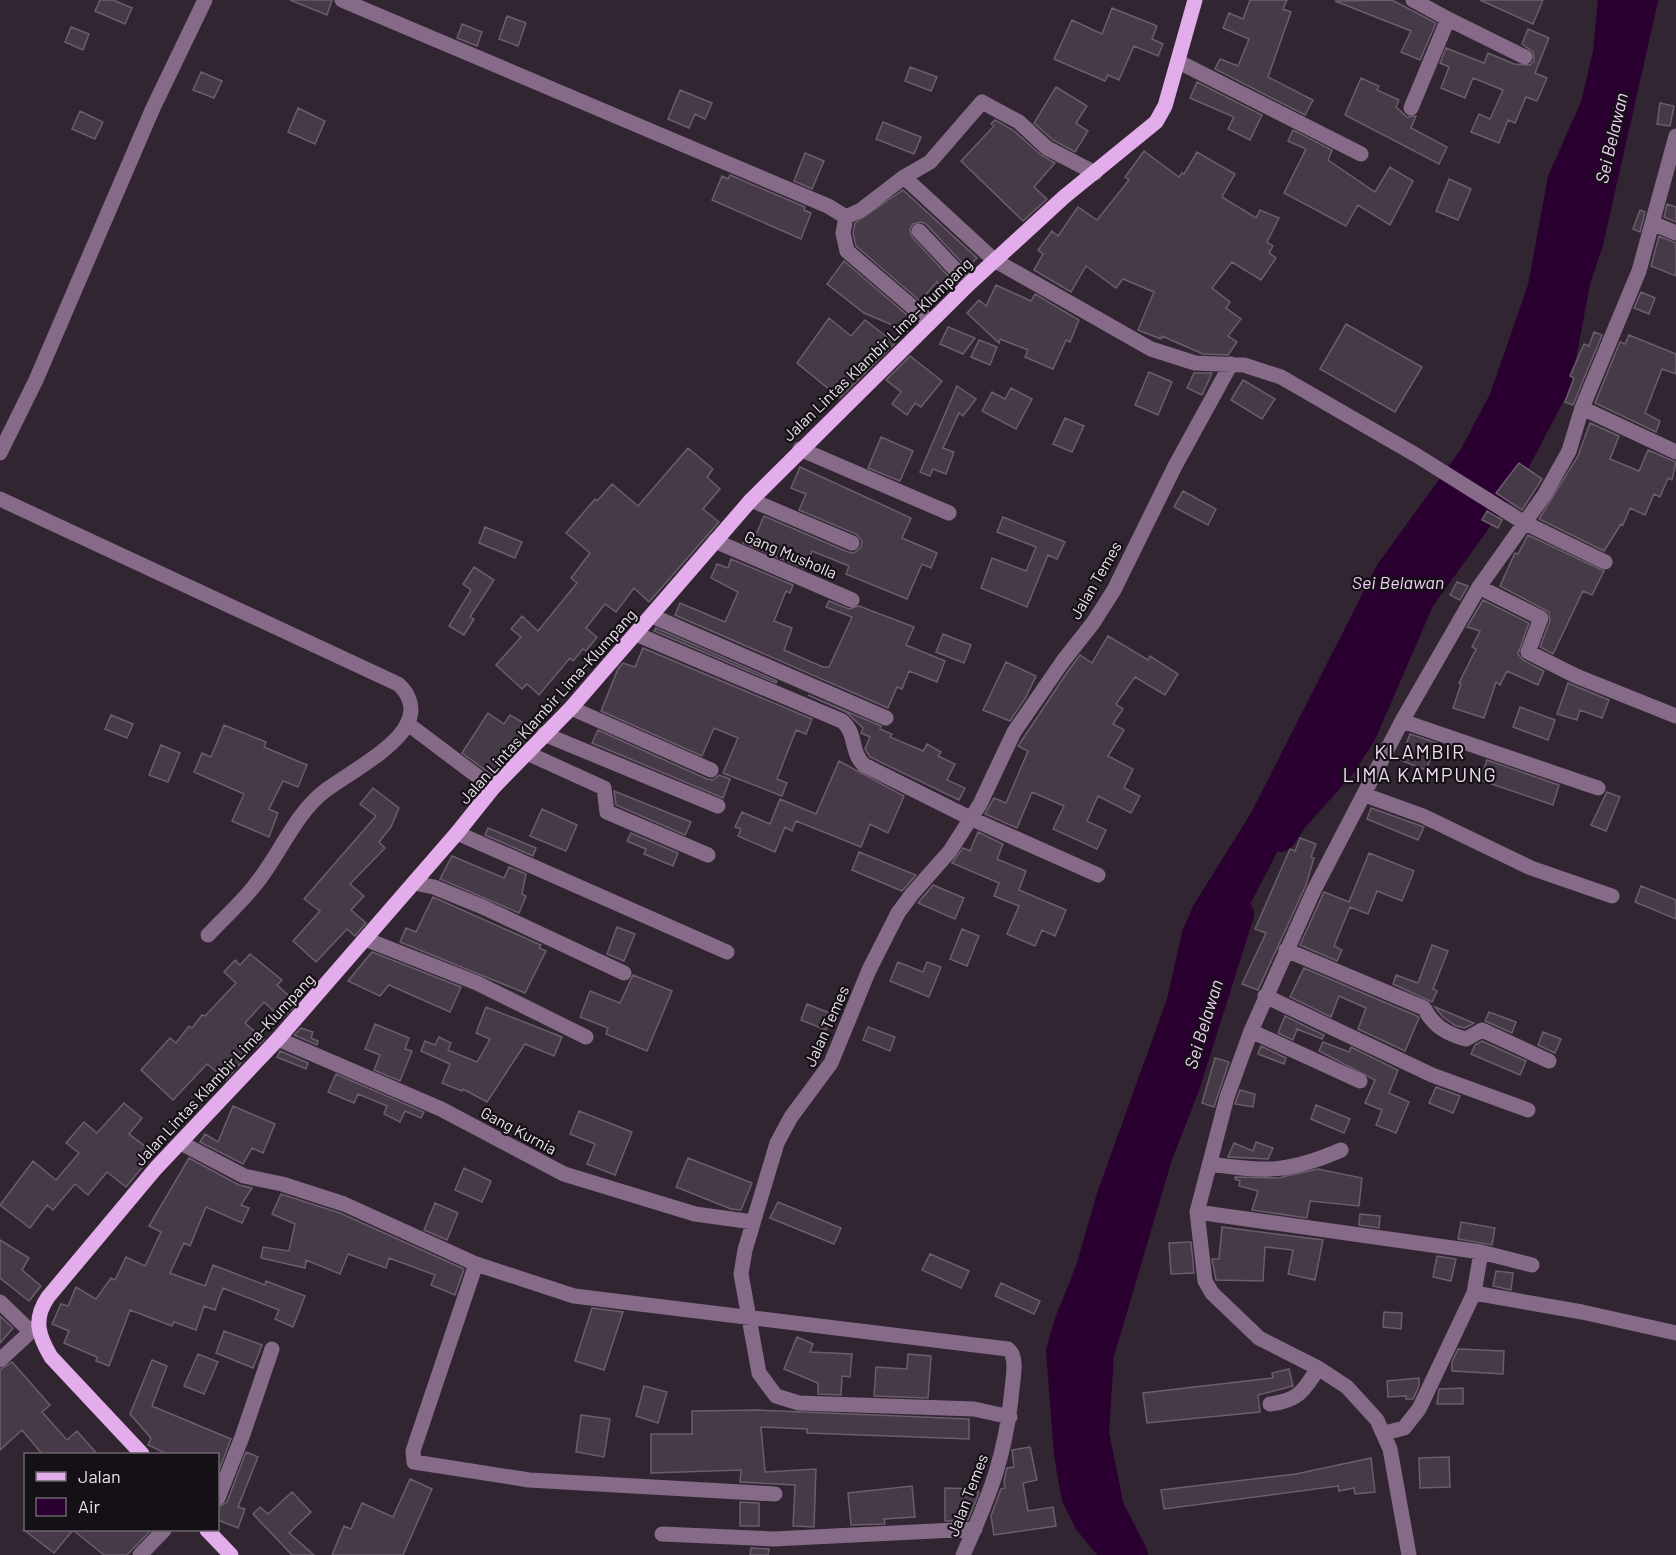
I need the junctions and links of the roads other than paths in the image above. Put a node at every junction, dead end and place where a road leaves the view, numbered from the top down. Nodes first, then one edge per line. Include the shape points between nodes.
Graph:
1 (205, 0) edge
2 (342, 0) edge
3 (1195, 0) edge
4 (1413, 0) edge
5 (1448, 19) junction
6 (1525, 57) dead end
7 (1179, 62) junction
8 (1411, 108) dead end
9 (1675, 146) edge
10 (1361, 154) dead end
11 (1095, 173) junction
12 (904, 177) junction
13 (846, 217) junction
14 (1652, 223) junction
15 (919, 231) dead end
16 (1676, 233) edge
17 (994, 260) junction
18 (969, 284) junction
19 (930, 322) junction
20 (1231, 364) junction
21 (1582, 408) junction
22 (800, 449) junction
23 (1676, 452) edge
24 (0, 453) edge
25 (0, 499) edge
26 (752, 500) junction
27 (949, 513) dead end
28 (1524, 522) junction
29 (715, 541) junction
30 (852, 543) dead end
31 (1605, 562) dead end
32 (1479, 586) junction
33 (852, 600) dead end
34 (652, 616) junction
35 (636, 634) junction
36 (571, 708) junction
37 (1676, 716) edge
38 (886, 718) dead end
39 (1402, 721) junction
40 (408, 724) junction
41 (544, 734) junction
42 (527, 753) junction
43 (711, 770) dead end
44 (493, 788) junction
45 (1598, 788) dead end
46 (1365, 795) junction
47 (718, 806) dead end
48 (972, 819) junction
49 (457, 833) junction
50 (708, 855) dead end
51 (1098, 874) dead end
52 (414, 884) junction
53 (1612, 896) dead end
54 (208, 934) dead end
55 (365, 939) junction
56 (1286, 950) junction
57 (727, 952) dead end
58 (624, 973) dead end
59 (1265, 996) junction
60 (1251, 1031) junction
61 (586, 1037) dead end
62 (278, 1040) junction
63 (1549, 1061) dead end
64 (1360, 1081) dead end
65 (1528, 1110) dead end
66 (181, 1143) junction
67 (1341, 1150) dead end
68 (1210, 1164) junction
69 (1197, 1212) junction
70 (753, 1222) junction
71 (1481, 1252) junction
72 (476, 1264) junction
73 (1532, 1265) dead end
74 (1474, 1293) junction
75 (0, 1302) edge
76 (748, 1319) junction
77 (34, 1329) junction
78 (1676, 1333) edge
79 (272, 1349) dead end
80 (0, 1360) edge
81 (1318, 1368) junction
82 (1270, 1404) dead end
83 (1010, 1417) junction
84 (1385, 1433) junction
85 (140, 1453) edge
86 (775, 1494) dead end
87 (219, 1495) edge
88 (975, 1529) junction
89 (163, 1531) edge
90 (208, 1531) edge
91 (662, 1534) dead end
92 (140, 1555) edge
93 (231, 1555) edge
94 (963, 1555) edge
95 (1408, 1555) edge

1 - 24 street
2 - 13 street
3 - 7 main road, Jalan Lintas Klambir Lima–Klumpang
4 - 5 street
5 - 6 street
5 - 8 street
7 - 10 street
7 - 11 main road, Jalan Lintas Klambir Lima–Klumpang via 1156,122
9 - 14 street
11 - 12 street via 1047,148 1019,122 982,102 936,157
11 - 17 main road, Jalan Lintas Klambir Lima–Klumpang
12 - 13 street
12 - 17 street
13 - 19 street via 843,233 847,251
14 - 16 street
14 - 21 street via 1639,271
15 - 18 street
17 - 18 main road, Jalan Lintas Klambir Lima–Klumpang
17 - 20 street via 1151,349 1195,363
18 - 19 main road, Jalan Lintas Klambir Lima–Klumpang
19 - 22 main road, Jalan Lintas Klambir Lima–Klumpang
20 - 28 street via 1281,376
20 - 48 street, Jalan Temes via 1114,590 1014,732
21 - 23 street
21 - 28 street via 1569,451
22 - 26 main road, Jalan Lintas Klambir Lima–Klumpang
22 - 27 street
25 - 40 street via 398,684 408,696
26 - 29 main road, Jalan Lintas Klambir Lima–Klumpang
26 - 30 street
28 - 31 street
28 - 32 street
29 - 33 street, Gang Musholla
29 - 34 main road, Jalan Lintas Klambir Lima–Klumpang
32 - 37 street via 1541,618 1528,652
32 - 39 street
34 - 35 main road, Jalan Lintas Klambir Lima–Klumpang
34 - 38 street
35 - 36 main road, Jalan Lintas Klambir Lima–Klumpang
35 - 48 street via 842,720 851,728 857,759 864,765
36 - 41 main road, Jalan Lintas Klambir Lima–Klumpang
36 - 43 street
39 - 45 street
39 - 46 street
40 - 44 street
40 - 54 street via 363,765 324,792 303,815 256,885
41 - 42 main road, Jalan Lintas Klambir Lima–Klumpang
41 - 47 street
42 - 44 main road, Jalan Lintas Klambir Lima–Klumpang
42 - 50 street via 604,788 607,812
44 - 49 main road, Jalan Lintas Klambir Lima–Klumpang
46 - 53 street via 1423,816 1531,868
46 - 56 street via 1346,825
48 - 51 street
48 - 70 street, Jalan Temes via 898,913 869,970 831,1063 782,1133
49 - 52 main road, Jalan Lintas Klambir Lima–Klumpang
49 - 57 street
52 - 55 main road, Jalan Lintas Klambir Lima–Klumpang
52 - 58 street via 434,887 483,907
55 - 61 street via 477,983
55 - 62 main road, Jalan Lintas Klambir Lima–Klumpang
56 - 59 street
56 - 63 street via 1424,1008 1437,1027 1456,1036 1466,1039 1482,1030
59 - 60 street
59 - 65 street via 1432,1075
60 - 64 street
60 - 68 street via 1227,1097
62 - 66 main road, Jalan Lintas Klambir Lima–Klumpang
62 - 70 street, Gang Kurnia via 441,1109 564,1173 695,1214
66 - 72 street via 244,1176 344,1204
66 - 77 main road, Jalan Lintas Klambir Lima–Klumpang via 48,1297
67 - 68 street via 1306,1165 1294,1164 1277,1171
68 - 69 street
69 - 71 street
69 - 81 street via 1205,1281 1212,1293 1259,1338
70 - 76 street, Jalan Temes via 741,1274
71 - 73 street
71 - 74 street
72 - 76 street via 574,1296
72 - 86 street via 413,1451 414,1461 529,1480
74 - 78 street
74 - 84 street via 1419,1409 1404,1428
75 - 77 street
76 - 83 street, Jalan Temes via 759,1373 776,1396 799,1403 974,1409
76 - 83 street via 1008,1349 1014,1358
77 - 80 street
77 - 85 main road via 51,1357
79 - 87 street
81 - 82 street via 1296,1397
81 - 84 street via 1347,1387
83 - 88 street, Jalan Temes via 993,1486
84 - 95 street via 1404,1516
88 - 91 street via 784,1538
88 - 94 street, Jalan Temes
89 - 92 street
90 - 93 main road

